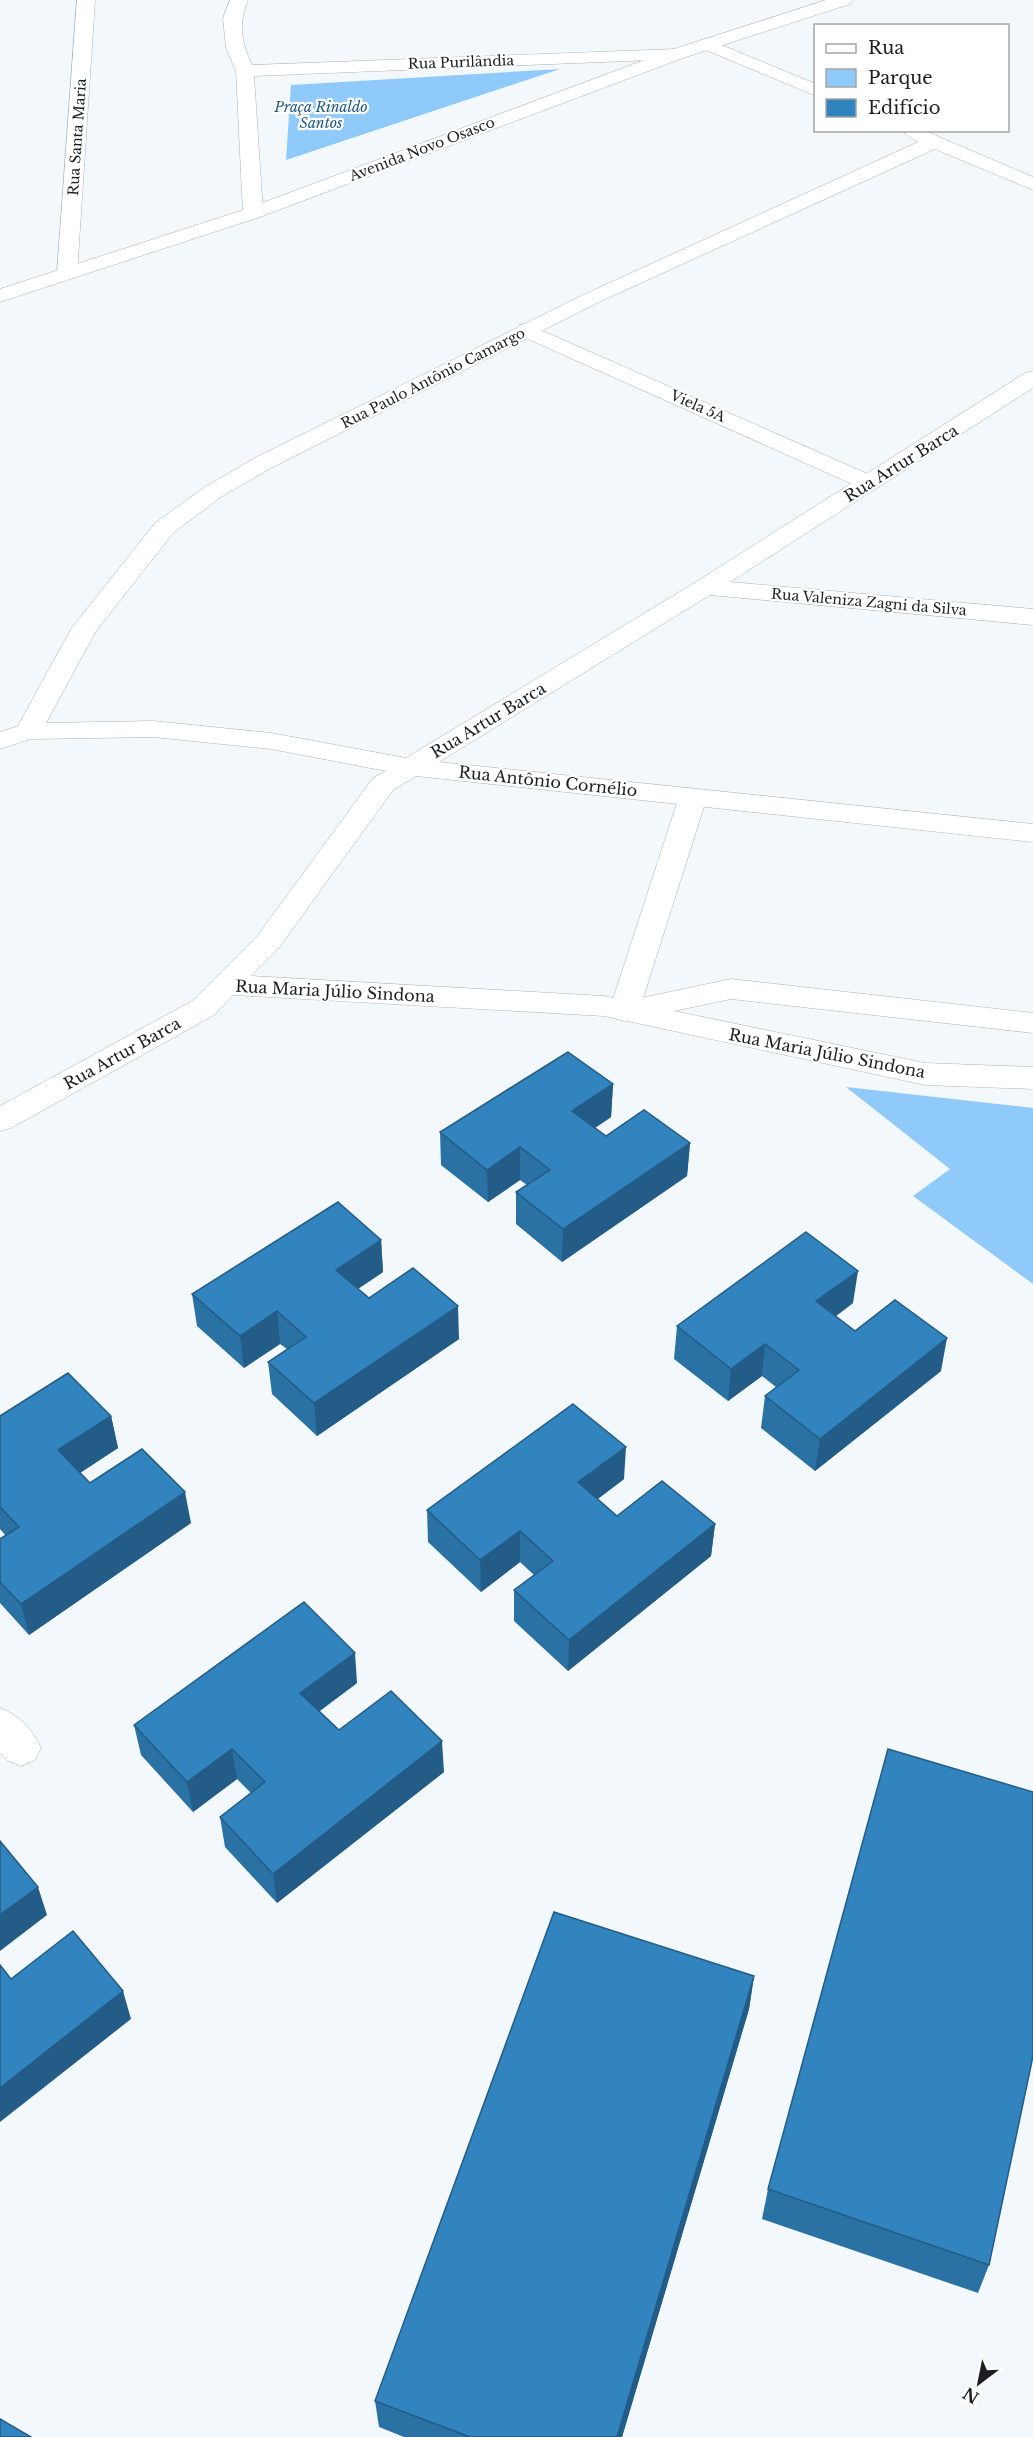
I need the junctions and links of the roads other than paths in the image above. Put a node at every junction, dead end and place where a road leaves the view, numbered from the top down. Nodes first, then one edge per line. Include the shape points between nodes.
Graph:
1 (87, 0) edge
2 (239, 0) edge
3 (844, 0) edge
4 (708, 44) junction
5 (677, 54) junction
6 (245, 71) junction
7 (814, 90) edge
8 (912, 132) edge
9 (935, 142) junction
10 (1033, 184) edge
11 (253, 213) junction
12 (67, 274) junction
13 (0, 296) edge
14 (527, 330) junction
15 (1033, 378) edge
16 (869, 483) junction
17 (705, 588) junction
18 (1033, 616) edge
19 (28, 731) junction
20 (0, 741) edge
21 (411, 767) junction
22 (693, 797) junction
23 (1033, 833) edge
24 (225, 985) junction
25 (624, 1011) junction
26 (1033, 1023) edge
27 (1033, 1078) edge
28 (0, 1120) edge

1 - 12 street, Rua Santa Maria
2 - 6 street via 232,18 235,48
3 - 4 street, Avenida Novo Osasco
4 - 5 street, Avenida Novo Osasco
4 - 7 street
5 - 6 street, Rua Purilândia
5 - 11 street, Avenida Novo Osasco
6 - 11 street
8 - 9 street
9 - 10 street
9 - 14 street, Rua Paulo Antônio Camargo
11 - 12 street, Avenida Novo Osasco
12 - 13 street, Avenida Novo Osasco
14 - 16 street, Viela 5A
14 - 19 street, Rua Paulo Antônio Camargo via 263,462 164,528 84,629
15 - 16 street, Rua Artur Barca
16 - 17 street, Rua Artur Barca
17 - 18 street, Rua Valeniza Zagni da Silva
17 - 21 street, Rua Artur Barca
19 - 20 street, Rua Antônio Cornélio
19 - 21 street, Rua Antônio Cornélio via 153,729 271,741
21 - 22 street, Rua Antônio Cornélio
21 - 24 street, Rua Artur Barca via 383,784 268,942
22 - 23 street, Rua Antônio Cornélio
22 - 25 street
24 - 25 street, Rua Maria Júlio Sindona via 604,1006
24 - 28 street, Rua Artur Barca via 203,1008
25 - 26 street, Rua Maria Júlio Sindona via 731,989
25 - 27 street, Rua Maria Júlio Sindona via 925,1074

